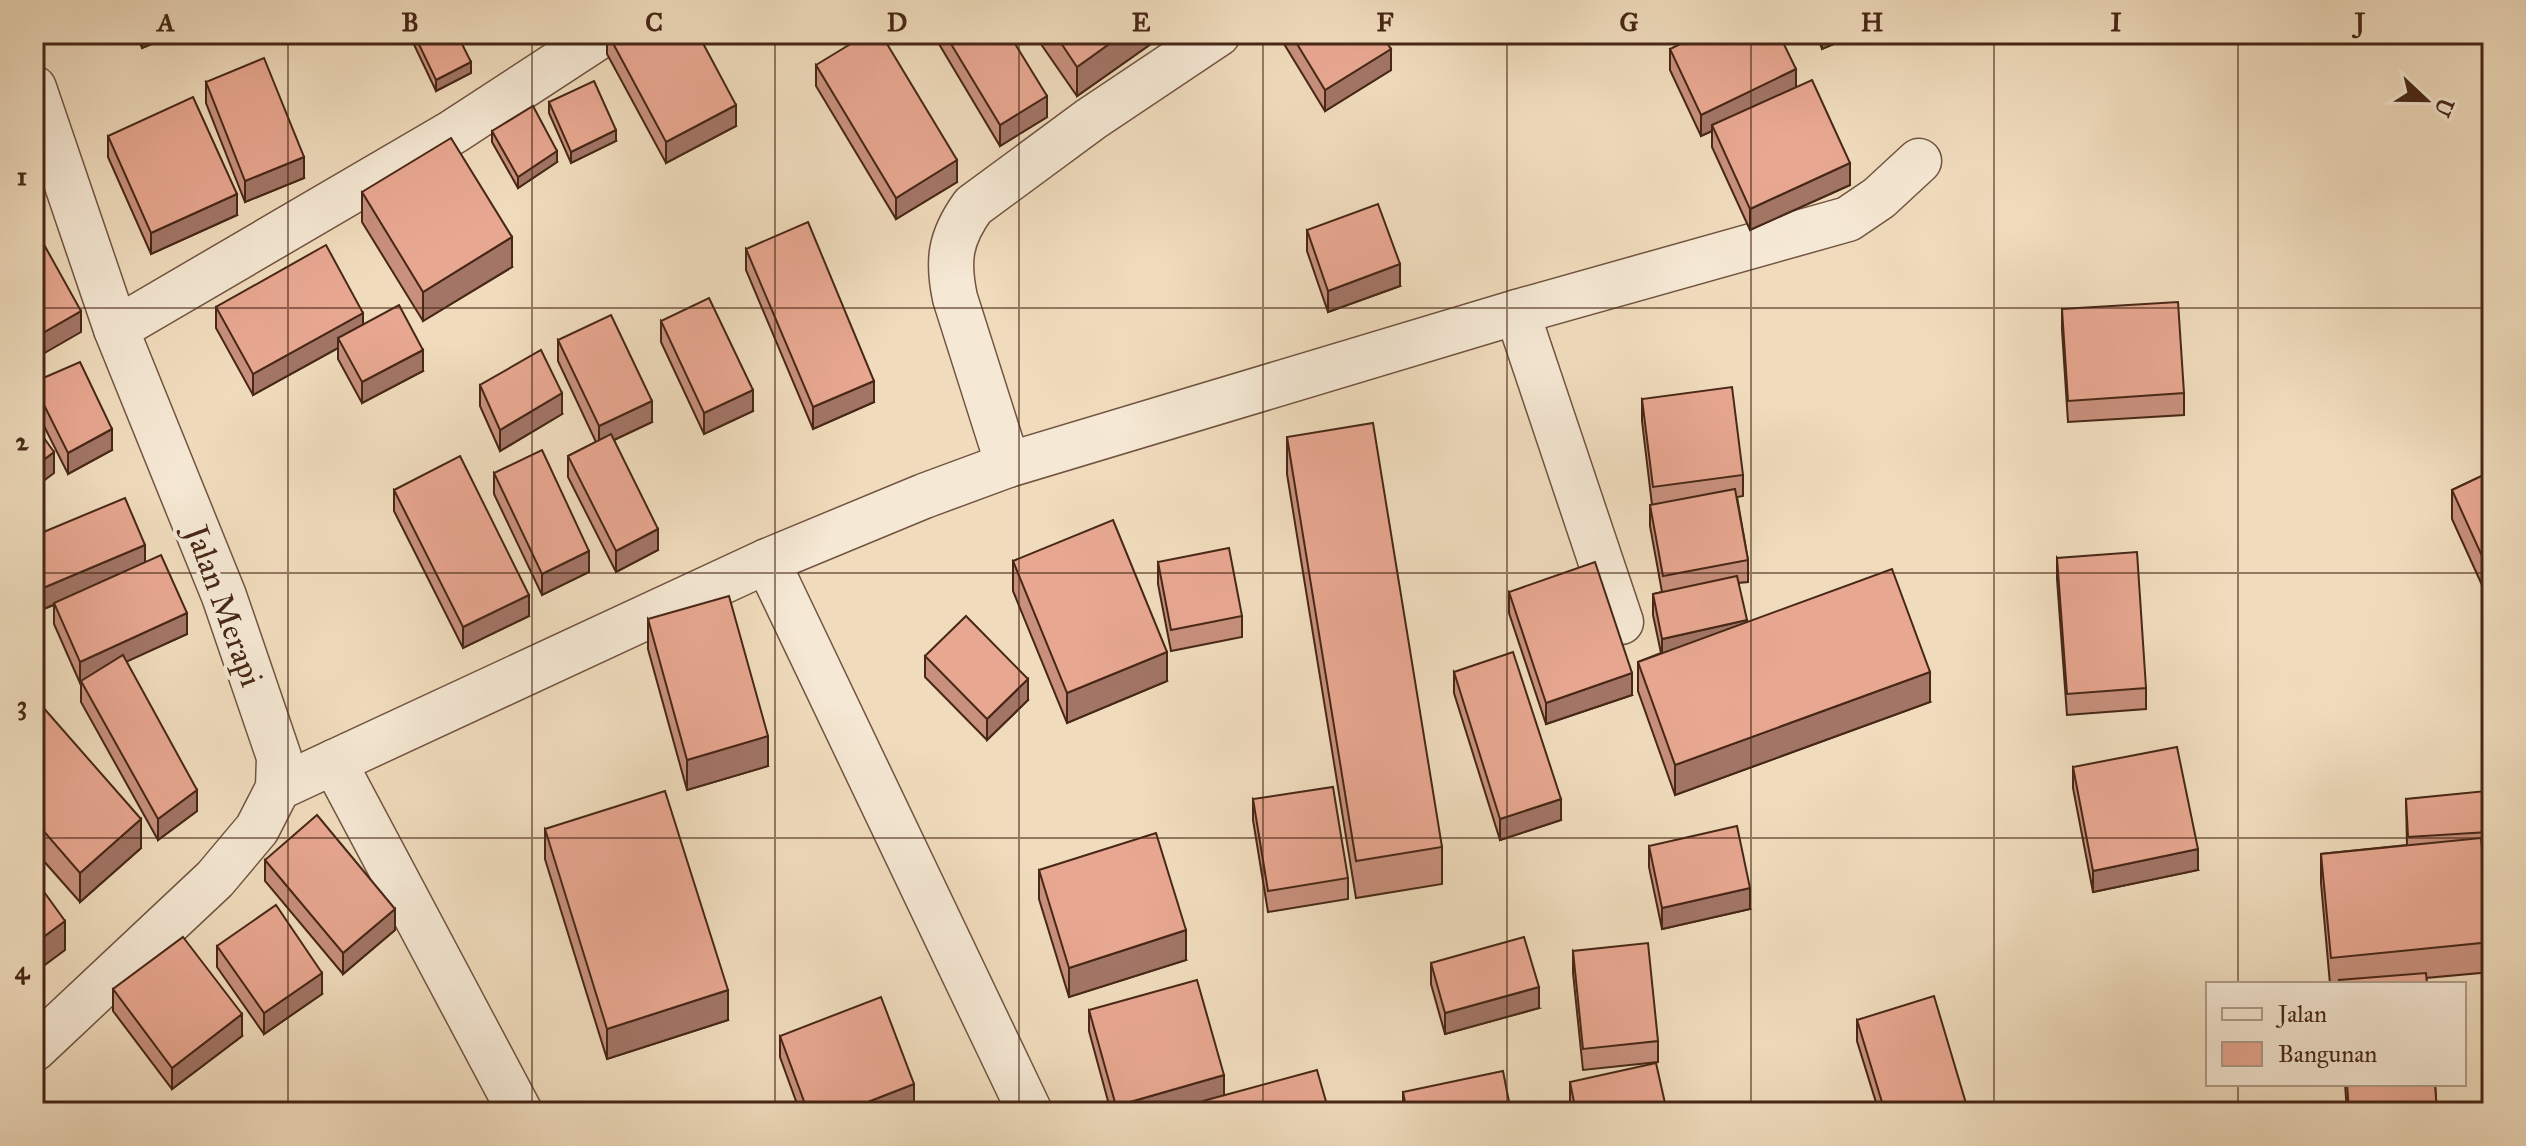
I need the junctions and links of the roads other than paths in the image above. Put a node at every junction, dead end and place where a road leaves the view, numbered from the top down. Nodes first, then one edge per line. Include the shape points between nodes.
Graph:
1 (603, 34) edge
2 (1218, 34) edge
3 (34, 88) edge
4 (1919, 161) dead end
5 (1517, 312) junction
6 (116, 329) junction
7 (1008, 465) junction
8 (767, 561) junction
9 (1621, 622) dead end
10 (334, 762) junction
11 (278, 788) junction
12 (34, 1049) edge
13 (520, 1112) edge
14 (1030, 1112) edge

1 - 6 street via 453,132
2 - 7 street via 973,206 958,226 951,251 955,298
3 - 6 street, Jalan Merapi
4 - 5 street via 1848,219
5 - 7 street
5 - 9 street
6 - 11 street, Jalan Merapi via 224,596 279,757
7 - 8 street
8 - 10 street
8 - 14 street
10 - 11 street
10 - 13 street
11 - 12 street, Jalan Merapi via 257,829 215,879

